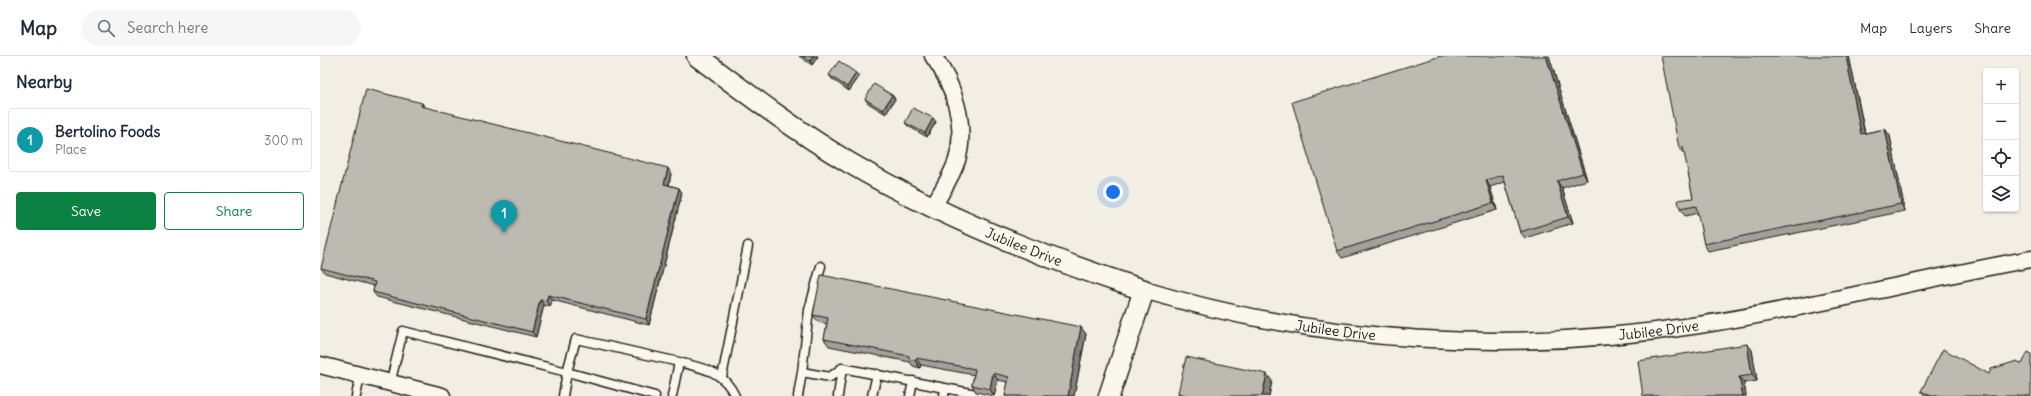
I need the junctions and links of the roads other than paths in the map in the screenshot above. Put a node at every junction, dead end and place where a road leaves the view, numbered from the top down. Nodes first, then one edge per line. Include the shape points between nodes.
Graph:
1 (697, 56) edge
2 (933, 56) edge
3 (933, 207) junction
4 (748, 246) dead end
5 (2031, 259) edge
6 (821, 266) dead end
7 (1144, 290) junction
8 (679, 362) junction
9 (320, 366) edge
10 (842, 368) junction
11 (567, 372) junction
12 (802, 372) junction
13 (877, 374) junction
14 (360, 377) junction
15 (722, 377) junction
16 (913, 381) junction
17 (390, 384) junction
18 (945, 392) edge
19 (356, 396) edge
20 (442, 396) edge
21 (563, 396) edge
22 (656, 396) edge
23 (672, 396) edge
24 (735, 396) edge
25 (798, 396) edge
26 (838, 396) edge
27 (872, 396) edge
28 (910, 396) edge
29 (986, 396) edge
30 (1109, 396) edge

1 - 3 street, Jubilee Drive via 746,93 848,162
2 - 3 street via 949,85 959,116 961,133 957,161
3 - 7 street, Jubilee Drive via 1025,249
4 - 15 lane
5 - 7 street, Jubilee Drive via 1704,324 1615,336 1564,339 1466,341 1360,333 1250,316
6 - 12 lane via 809,310
7 - 30 street
8 - 11 lane via 576,339
8 - 15 lane via 710,370
8 - 23 lane
9 - 14 street
10 - 12 lane via 830,377
10 - 13 lane
10 - 26 lane
11 - 17 lane via 403,331
11 - 21 lane
11 - 22 lane
12 - 25 lane
13 - 16 lane
13 - 27 lane
14 - 17 street
14 - 19 lane
15 - 24 lane via 730,385
16 - 18 lane
16 - 28 lane
17 - 20 street
18 - 29 lane

